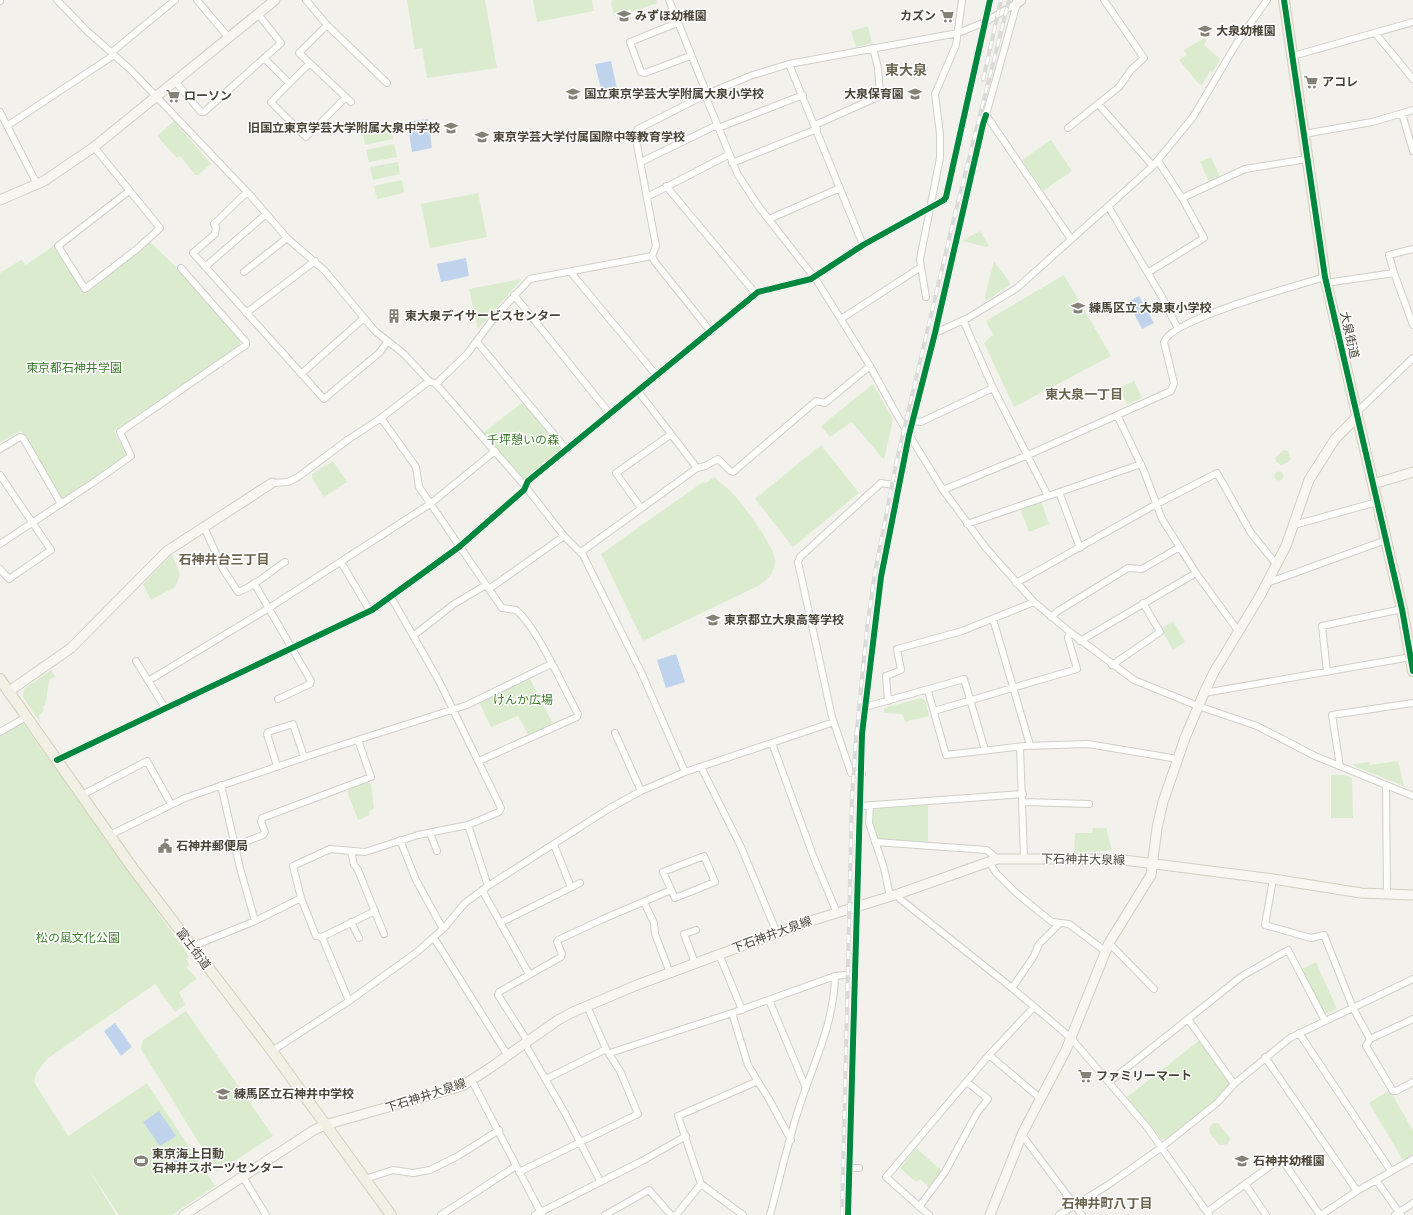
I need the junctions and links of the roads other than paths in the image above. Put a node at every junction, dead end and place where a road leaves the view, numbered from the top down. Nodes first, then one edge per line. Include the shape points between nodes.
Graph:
1 (57, 0) edge
2 (175, 0) edge
3 (197, 0) edge
4 (275, 0) edge
5 (306, 0) edge
6 (670, 0) edge
7 (962, 0) edge
8 (990, 0) edge
9 (1104, 0) edge
10 (1267, 0) edge
11 (1284, 0) edge
12 (1019, 2) edge
13 (258, 14) junction
14 (985, 22) junction
15 (1413, 22) edge
16 (677, 23) junction
17 (327, 25) junction
18 (958, 34) junction
19 (1376, 34) junction
20 (228, 38) junction
21 (873, 48) junction
22 (113, 53) junction
23 (690, 56) junction
24 (1293, 56) junction
25 (264, 58) junction
26 (310, 63) junction
27 (789, 64) junction
28 (1413, 80) edge
29 (174, 81) junction
30 (289, 83) junction
31 (388, 83) dead end
32 (706, 95) junction
33 (803, 95) junction
34 (156, 97) junction
35 (346, 97) junction
36 (351, 102) dead end
37 (1099, 104) junction
38 (1413, 110) edge
39 (0, 112) edge
40 (1402, 114) junction
41 (986, 116) junction
42 (7, 126) junction
43 (717, 127) junction
44 (816, 127) junction
45 (1068, 128) dead end
46 (1304, 134) junction
47 (94, 147) junction
48 (1413, 151) edge
49 (728, 155) junction
50 (1308, 159) junction
51 (640, 162) junction
52 (732, 164) junction
53 (1156, 164) junction
54 (37, 184) junction
55 (666, 186) junction
56 (840, 188) junction
57 (129, 191) junction
58 (246, 193) junction
59 (647, 197) junction
60 (1182, 198) junction
61 (0, 200) edge
62 (1108, 206) junction
63 (929, 208) junction
64 (266, 214) junction
65 (769, 219) junction
66 (287, 238) junction
67 (1071, 239) junction
68 (863, 245) junction
69 (1413, 249) edge
70 (652, 256) junction
71 (315, 261) junction
72 (205, 267) junction
73 (921, 267) junction
74 (181, 268) dead end
75 (572, 271) junction
76 (244, 272) dead end
77 (1148, 272) junction
78 (1394, 273) junction
79 (814, 277) junction
80 (1326, 280) junction
81 (756, 294) junction
82 (514, 295) junction
83 (926, 297) dead end
84 (246, 313) junction
85 (364, 318) junction
86 (841, 319) junction
87 (963, 320) junction
88 (1413, 325) edge
89 (1178, 329) junction
90 (711, 332) junction
91 (935, 333) junction
92 (388, 341) junction
93 (477, 342) junction
94 (1413, 358) edge
95 (870, 366) junction
96 (301, 374) junction
97 (657, 376) junction
98 (429, 381) junction
99 (436, 384) junction
100 (993, 388) junction
101 (638, 392) junction
102 (610, 414) junction
103 (1117, 415) junction
104 (1357, 415) junction
105 (381, 418) junction
106 (914, 421) junction
107 (910, 434) junction
108 (670, 435) junction
109 (0, 449) edge
110 (567, 450) junction
111 (495, 451) junction
112 (1028, 455) junction
113 (1141, 464) junction
114 (697, 468) junction
115 (1413, 472) edge
116 (0, 475) edge
117 (272, 483) joint
118 (1373, 484) junction
119 (525, 486) junction
120 (899, 486) junction
121 (943, 490) junction
122 (1059, 492) junction
123 (1048, 496) junction
124 (1377, 502) junction
125 (61, 504) junction
126 (430, 504) junction
127 (1157, 505) junction
128 (641, 508) junction
129 (32, 522) junction
130 (967, 524) junction
131 (1294, 525) junction
132 (204, 527) junction
133 (564, 536) junction
134 (1386, 540) junction
135 (0, 544) edge
136 (459, 547) junction
137 (1080, 548) junction
138 (1180, 548) junction
139 (581, 552) junction
140 (285, 562) dead end
141 (341, 562) junction
142 (1277, 565) junction
143 (0, 569) edge
144 (1196, 573) junction
145 (1016, 583) junction
146 (1267, 583) junction
147 (254, 584) junction
148 (487, 587) junction
149 (391, 597) junction
150 (1034, 602) junction
151 (1142, 603) junction
152 (269, 608) junction
153 (1402, 609) junction
154 (370, 611) junction
155 (1051, 617) junction
156 (993, 619) junction
157 (1410, 630) edge
158 (1070, 632) junction
159 (1239, 632) junction
160 (413, 636) junction
161 (1080, 641) junction
162 (292, 648) junction
163 (1411, 657) junction
164 (136, 661) dead end
165 (551, 664) junction
166 (1112, 665) junction
167 (1413, 670) edge
168 (1327, 672) junction
169 (0, 679) edge
170 (148, 681) junction
171 (1014, 687) junction
172 (928, 691) junction
173 (8, 692) junction
174 (1204, 693) junction
175 (278, 698) dead end
176 (971, 700) junction
177 (888, 701) junction
178 (1413, 703) edge
179 (1198, 706) junction
180 (865, 707) junction
181 (165, 708) junction
182 (454, 710) junction
183 (934, 711) junction
184 (26, 717) junction
185 (834, 722) junction
186 (0, 732) edge
187 (615, 733) dead end
188 (358, 740) junction
189 (772, 743) junction
190 (1030, 745) junction
191 (1020, 747) junction
192 (985, 750) junction
193 (304, 757) junction
194 (1178, 759) junction
195 (57, 760) junction
196 (480, 761) junction
197 (277, 766) junction
198 (701, 766) junction
199 (1340, 766) junction
200 (685, 772) junction
201 (862, 774) junction
202 (221, 785) junction
203 (1386, 785) junction
204 (641, 791) junction
205 (1023, 794) junction
206 (82, 795) junction
207 (1413, 796) edge
208 (1023, 802) junction
209 (171, 804) junction
210 (1089, 804) dead end
211 (860, 806) junction
212 (870, 806) junction
213 (468, 825) junction
214 (430, 833) junction
215 (110, 835) junction
216 (400, 840) junction
217 (875, 842) junction
218 (554, 845) junction
219 (235, 846) junction
220 (351, 851) junction
221 (436, 851) dead end
222 (1024, 858) junction
223 (993, 861) junction
224 (1152, 865) junction
225 (1273, 879) junction
226 (580, 883) dead end
227 (488, 886) junction
228 (571, 888) junction
229 (482, 890) junction
230 (671, 890) junction
231 (1388, 893) junction
232 (894, 895) junction
233 (1413, 895) edge
234 (301, 898) junction
235 (644, 902) junction
236 (856, 906) junction
237 (375, 911) junction
238 (837, 913) junction
239 (255, 921) junction
240 (351, 922) junction
241 (500, 923) junction
242 (1059, 924) junction
243 (443, 929) junction
244 (696, 930) dead end
245 (777, 933) junction
246 (384, 934) dead end
247 (322, 936) junction
248 (359, 938) dead end
249 (434, 938) junction
250 (191, 947) junction
251 (1107, 947) junction
252 (719, 954) junction
253 (695, 963) junction
254 (670, 973) junction
255 (529, 974) junction
256 (854, 974) junction
257 (834, 976) junction
258 (1413, 979) edge
259 (1012, 988) junction
260 (1154, 989) dead end
261 (769, 1000) junction
262 (349, 1001) junction
263 (587, 1006) junction
264 (1034, 1007) junction
265 (1352, 1008) junction
266 (742, 1010) junction
267 (732, 1013) junction
268 (1413, 1019) edge
269 (1188, 1020) junction
270 (1325, 1021) junction
271 (1299, 1033) junction
272 (1071, 1038) junction
273 (1370, 1039) junction
274 (526, 1043) junction
275 (272, 1051) junction
276 (608, 1051) junction
277 (989, 1055) junction
278 (508, 1056) junction
279 (1265, 1057) junction
280 (546, 1079) junction
281 (472, 1080) junction
282 (758, 1081) junction
283 (967, 1082) junction
284 (1109, 1082) junction
285 (1413, 1082) edge
286 (1234, 1084) junction
287 (806, 1088) junction
288 (1041, 1099) junction
289 (325, 1125) junction
290 (499, 1130) junction
291 (1022, 1135) junction
292 (686, 1136) junction
293 (791, 1140) junction
294 (580, 1142) junction
295 (1162, 1147) junction
296 (1413, 1159) edge
297 (848, 1168) junction
298 (859, 1168) dead end
299 (518, 1169) junction
300 (1391, 1171) junction
301 (242, 1177) junction
302 (365, 1179) junction
303 (1376, 1180) junction
304 (600, 1181) junction
305 (701, 1184) junction
306 (1245, 1184) junction
307 (1357, 1190) junction
308 (1413, 1203) edge
309 (1075, 1205) junction
310 (919, 1207) junction
311 (1208, 1213) edge
312 (539, 1214) edge
313 (1398, 1214) edge
314 (184, 1215) edge
315 (266, 1215) edge
316 (391, 1215) edge
317 (441, 1215) edge
318 (605, 1215) edge
319 (671, 1215) edge
320 (676, 1215) edge
321 (743, 1215) edge
322 (770, 1215) edge
323 (848, 1215) edge
324 (929, 1215) edge
325 (990, 1215) edge
326 (1059, 1215) edge
327 (1082, 1215) edge
328 (1266, 1215) edge
329 (1320, 1215) edge

1 - 22 street via 73,18
2 - 22 street
3 - 20 street
4 - 13 street
5 - 17 street
6 - 16 street
7 - 18 street
8 - 14 street
9 - 37 street via 1144,58 1131,70 1120,87
10 - 53 street via 1238,41 1193,117
11 - 24 main road, 大泉街道
12 - 14 street
12 - 41 street
13 - 20 street
13 - 25 street via 282,43
14 - 18 street
14 - 63 street via 946,197
15 - 19 street
16 - 23 street
16 - 23 street via 630,42 641,72 645,73
17 - 26 street via 299,53
17 - 31 street
18 - 21 street
18 - 63 street via 953,53 935,94 940,153
19 - 24 street
19 - 28 street
20 - 29 street
21 - 27 street
21 - 44 street via 878,68 880,96
22 - 34 street
22 - 42 street
23 - 32 street
24 - 46 main road, 大泉街道
25 - 29 street via 204,112 201,112
25 - 30 street
26 - 30 street
26 - 35 street
27 - 32 street via 750,76
27 - 33 street
29 - 34 street
30 - 35 street via 271,102 306,137
32 - 43 street
32 - 51 street via 638,129 636,134
33 - 43 street
33 - 44 street
34 - 47 street
34 - 58 street
35 - 36 street
37 - 45 street
37 - 53 street
38 - 40 street
39 - 42 street
40 - 46 street
40 - 48 street
41 - 67 street
41 - 91 street
42 - 54 street
43 - 49 street
43 - 51 street
44 - 52 street
44 - 56 street
46 - 50 main road, 大泉街道
47 - 54 street
47 - 57 street
49 - 52 street
49 - 55 street
50 - 60 street via 1245,169
50 - 80 main road, 大泉街道
51 - 59 street
52 - 65 street
53 - 60 street
53 - 62 street
54 - 61 street
55 - 59 street
55 - 81 street
56 - 65 street
56 - 68 street
57 - 57 street via 58,246 85,288 160,229
58 - 64 street
58 - 72 street via 214,224 215,234 193,253
59 - 70 street via 656,246
60 - 77 street via 1204,238
62 - 67 street
62 - 77 street
63 - 68 street
63 - 73 street via 920,259
64 - 66 street
64 - 72 street
65 - 79 street
66 - 71 street
66 - 76 street
67 - 87 street via 1017,288
68 - 79 street
69 - 78 street via 1389,255
70 - 75 street
70 - 90 street
71 - 84 street
71 - 85 street
72 - 84 street
73 - 83 street
73 - 86 street
74 - 125 street via 246,345 120,432 130,456
75 - 82 street via 530,279
75 - 97 street
77 - 89 street
78 - 80 street
78 - 88 street
79 - 81 street
79 - 86 street
80 - 89 street via 1247,300
80 - 104 main road, 大泉街道
81 - 90 street
82 - 93 street
82 - 102 street
84 - 96 street
85 - 92 street via 374,331
85 - 96 street
86 - 95 street
87 - 91 street
87 - 100 street
89 - 103 street via 1164,339 1174,383 1173,389
90 - 97 street
91 - 106 street
92 - 96 street via 379,353 324,400
92 - 98 street
93 - 99 street
93 - 110 street
94 - 104 street
95 - 107 street
95 - 114 street via 824,403 816,401 733,472 718,459
97 - 101 street
98 - 99 street
98 - 105 street
99 - 111 street
100 - 106 street via 921,422
100 - 112 street
101 - 102 street
101 - 108 street
102 - 110 street
103 - 112 street
103 - 113 street
104 - 118 main road, 大泉街道
104 - 131 street via 1338,434 1309,480
105 - 117 street via 292,481
105 - 126 street via 416,467 418,484
106 - 107 street
107 - 120 street
107 - 121 street
108 - 114 street
108 - 128 street via 616,473
109 - 125 street via 20,437 23,438
110 - 119 street
111 - 119 street
111 - 126 street
112 - 121 street
112 - 123 street
113 - 122 street
113 - 127 street
114 - 128 street
115 - 118 street
116 - 129 street
117 - 132 street
118 - 124 main road, 大泉街道
119 - 133 street
119 - 136 street via 524,490
120 - 180 street via 881,578
120 - 185 street via 881,483 799,560
121 - 130 street
122 - 123 street
122 - 137 street
123 - 130 street
124 - 131 street
124 - 134 main road, 大泉街道
125 - 129 street
126 - 136 street
126 - 141 street
127 - 137 street
127 - 138 street via 1162,519
127 - 142 street via 1217,473 1251,533
128 - 139 street
129 - 135 street
129 - 143 street via 50,548 50,552 9,579
130 - 145 street
131 - 142 street
132 - 147 street via 223,569 238,592
132 - 173 street via 167,550 71,648
133 - 139 street
133 - 148 street
134 - 146 street
134 - 153 main road, 大泉街道
136 - 148 street
136 - 149 street
137 - 145 street
138 - 144 street
138 - 155 street via 1142,569 1126,570
139 - 200 street via 642,674
140 - 147 street
141 - 152 street
141 - 154 street
142 - 146 street
144 - 151 street
144 - 159 street
145 - 150 street
146 - 159 street
147 - 152 street
148 - 160 street via 454,604
148 - 165 street via 504,609 518,612 542,646
149 - 154 street
149 - 160 street
150 - 155 street
150 - 156 street
151 - 161 street
151 - 166 street via 1160,632
152 - 162 street
152 - 170 street
153 - 157 main road, 大泉街道
153 - 168 street via 1322,626
154 - 162 street
155 - 158 street
156 - 171 street
156 - 177 street via 949,636 897,649 901,670 886,676
157 - 163 main road, 大泉街道
158 - 161 street
158 - 171 street via 1068,638 1077,669
159 - 174 street
160 - 182 street
161 - 166 street
162 - 175 street via 311,683
162 - 181 street
163 - 167 main road, 大泉街道
163 - 168 street
164 - 170 street
165 - 182 street
165 - 196 street via 578,716
166 - 179 street via 1134,680
168 - 174 street
169 - 173 main road, 富士街道
170 - 181 street
171 - 176 street
171 - 190 street
172 - 176 street via 964,679
172 - 177 street
172 - 183 street
173 - 184 main road, 富士街道
174 - 179 street
176 - 183 street
176 - 192 street
177 - 180 street
178 - 199 street via 1332,715
179 - 194 street
179 - 199 street via 1257,726 1314,756
180 - 201 street
181 - 195 street
182 - 188 street
182 - 196 street
183 - 192 street via 946,755
184 - 186 street
184 - 195 main road, 富士街道
185 - 189 street
185 - 201 street via 851,773
187 - 204 street
188 - 193 street
188 - 219 street via 371,777 262,818 265,832 263,835
189 - 198 street
189 - 238 street
190 - 191 street
190 - 194 street via 1088,744
191 - 192 street
191 - 205 street
193 - 197 street
193 - 197 street via 293,724 268,732
194 - 224 street via 1162,809
195 - 206 main road, 富士街道
196 - 213 street via 501,810
197 - 202 street
198 - 200 street
198 - 245 street
199 - 203 street
200 - 204 street
201 - 211 street
202 - 209 street
202 - 219 street
203 - 207 street
203 - 231 street
204 - 218 street
205 - 208 street
205 - 212 street
206 - 209 street via 147,761
206 - 215 main road, 富士街道
208 - 210 street
208 - 222 street
209 - 215 street
211 - 212 street
211 - 236 street
212 - 217 street via 869,823
213 - 214 street
213 - 227 street
214 - 216 street
214 - 221 street
215 - 250 main road, 富士街道
216 - 220 street via 367,852
216 - 243 street via 416,880
217 - 223 street via 987,850
217 - 232 street
218 - 227 street
218 - 228 street
219 - 239 street
220 - 234 street via 330,849 295,864 293,868
220 - 237 street via 354,865
222 - 223 street, 下石神井大泉線
222 - 224 street, 下石神井大泉線 via 1116,859
223 - 232 street, 下石神井大泉線
223 - 242 street via 997,874 1015,892 1052,922
224 - 225 street, 下石神井大泉線
224 - 251 street via 1151,875
225 - 231 street, 下石神井大泉線 via 1360,893
225 - 265 street via 1265,925 1311,938 1324,935
226 - 228 street
227 - 229 street
228 - 241 street
229 - 241 street
229 - 243 street via 457,911
230 - 230 street via 677,898 715,882 704,856 664,872
230 - 235 street
231 - 233 street, 下石神井大泉線
232 - 236 street, 下石神井大泉線
232 - 259 street
234 - 239 street
234 - 247 street via 314,934
235 - 254 street via 654,923 655,934
235 - 255 street via 558,940 561,957
236 - 238 street, 下石神井大泉線
236 - 256 street
237 - 240 street
237 - 246 street
238 - 245 street, 下石神井大泉線
239 - 250 street
240 - 247 street
240 - 248 street
241 - 255 street
242 - 251 street via 1069,924
242 - 259 street via 1039,944 1034,956
243 - 249 street
244 - 253 street via 684,934
245 - 252 street, 下石神井大泉線
247 - 262 street
249 - 262 street
249 - 278 street
250 - 275 main road, 富士街道
251 - 260 street
251 - 272 street
252 - 253 street, 下石神井大泉線
252 - 266 street
253 - 254 street, 下石神井大泉線
254 - 263 street, 下石神井大泉線
255 - 274 street via 498,993
256 - 257 street
256 - 297 street
257 - 261 street
257 - 287 street via 832,1008
258 - 265 street
259 - 264 street
261 - 266 street
261 - 287 street
262 - 275 street
263 - 274 street, 下石神井大泉線 via 558,1020
263 - 276 street
264 - 272 street
264 - 277 street
265 - 270 street
265 - 273 street
266 - 267 street
267 - 276 street
267 - 282 street via 748,1065
268 - 273 street
269 - 270 street via 1242,976 1288,950
269 - 284 street
269 - 286 street
270 - 271 street
271 - 279 street
271 - 300 street
272 - 284 street
272 - 288 street
273 - 285 street via 1366,1046 1393,1091
274 - 278 street, 下石神井大泉線
274 - 280 street
275 - 289 main road, 富士街道
276 - 280 street
276 - 294 street via 620,1071 638,1114
277 - 283 street
277 - 288 street
278 - 281 street, 下石神井大泉線
279 - 286 street
279 - 307 street
280 - 294 street
281 - 289 street, 下石神井大泉線 via 462,1086
281 - 290 street
282 - 292 street via 678,1116
282 - 293 street
283 - 310 street via 988,1099 977,1113 945,1172
283 - 310 street via 886,1177
284 - 295 street
286 - 295 street via 1217,1103
287 - 293 street
288 - 291 street
289 - 301 street, 下石神井大泉線
289 - 302 main road, 富士街道
290 - 299 street
290 - 302 street via 430,1170 414,1173 393,1170
291 - 309 street
291 - 325 street
292 - 304 street
292 - 305 street
293 - 322 street
294 - 299 street
294 - 304 street
295 - 309 street
295 - 311 street
296 - 300 street
297 - 298 street
297 - 323 street
299 - 312 street
299 - 317 street
300 - 303 street
301 - 314 street, 下石神井大泉線
301 - 315 street
302 - 316 main road, 富士街道
303 - 307 street
303 - 313 street
304 - 312 street
305 - 320 street
305 - 321 street
306 - 311 street
306 - 328 street
306 - 329 street via 1281,1158
307 - 329 street
308 - 313 street
309 - 326 street
309 - 327 street
310 - 324 street
318 - 319 street via 649,1190

